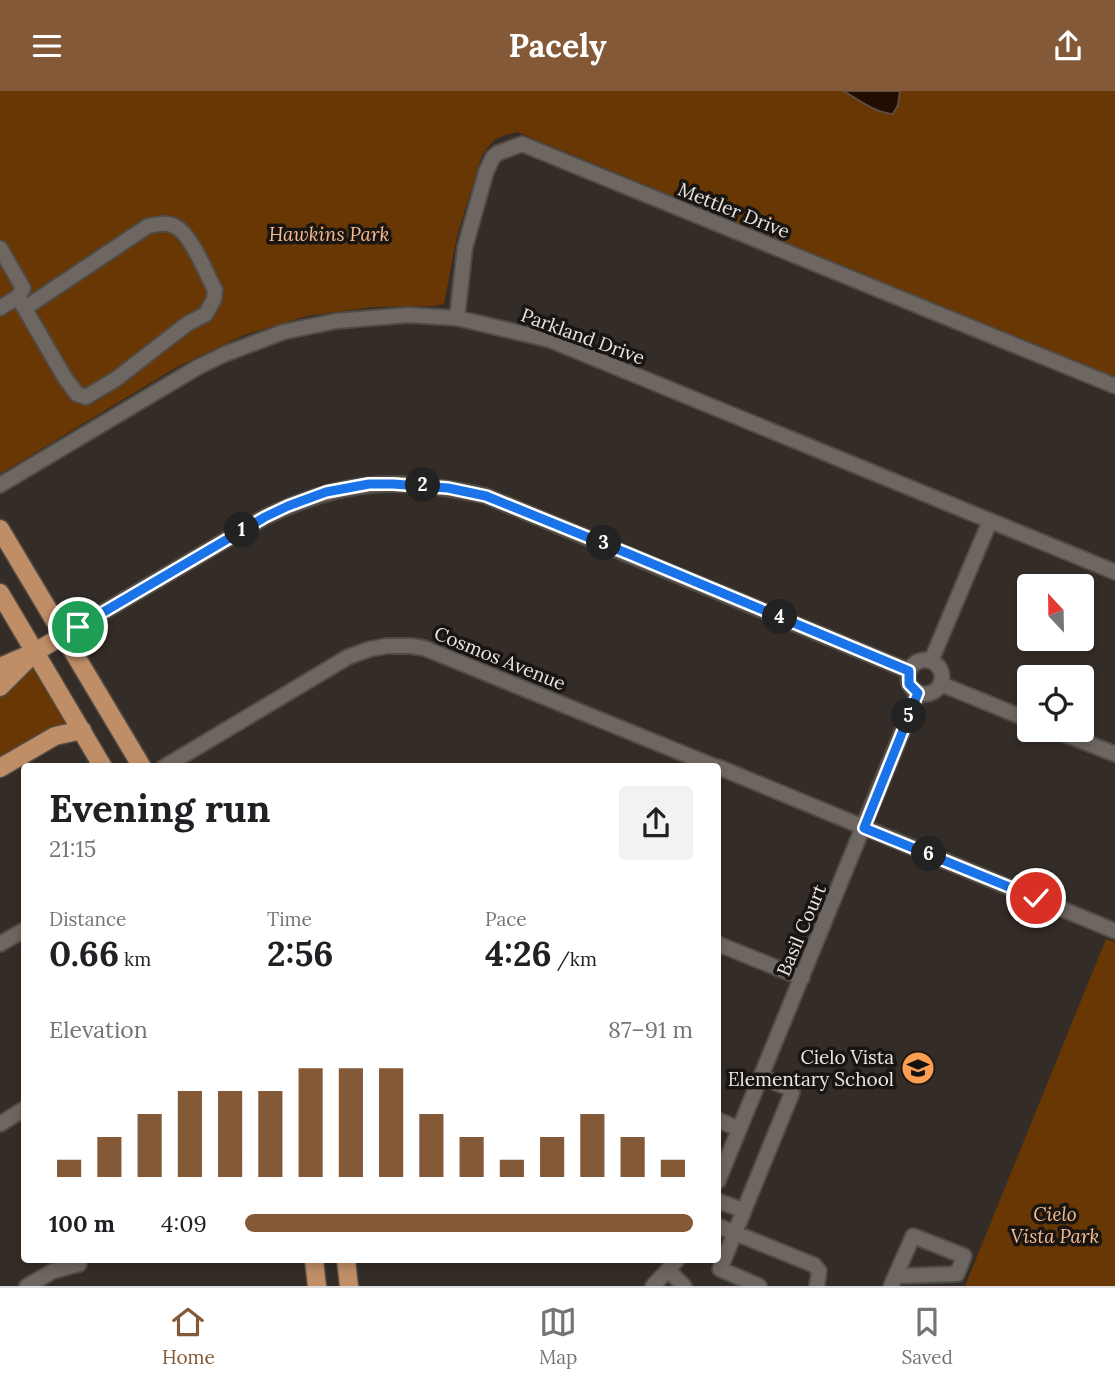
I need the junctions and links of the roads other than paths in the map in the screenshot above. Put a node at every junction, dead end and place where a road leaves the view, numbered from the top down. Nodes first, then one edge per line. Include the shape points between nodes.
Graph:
1 (0, 248) edge
2 (22, 303) junction
3 (0, 308) edge
4 (457, 318) junction
5 (1115, 386) edge
6 (0, 485) edge
7 (990, 521) junction
8 (0, 529) edge
9 (1115, 572) edge
10 (0, 593) edge
11 (64, 635) junction
12 (35, 652) junction
13 (931, 661) junction
14 (0, 667) edge
15 (909, 671) junction
16 (941, 684) junction
17 (0, 687) edge
18 (918, 693) junction
19 (1017, 715) edge
20 (82, 730) junction
21 (1084, 742) edge
22 (1115, 754) edge
23 (101, 763) edge
24 (140, 763) edge
25 (171, 763) edge
26 (707, 763) edge
27 (0, 768) edge
28 (721, 769) edge
29 (864, 828) junction
30 (1115, 931) edge
31 (21, 932) edge
32 (0, 944) edge
33 (721, 945) edge
34 (802, 978) junction
35 (761, 1077) junction
36 (21, 1111) edge
37 (721, 1121) edge
38 (0, 1124) edge
39 (739, 1129) junction
40 (721, 1174) edge
41 (721, 1202) edge
42 (743, 1210) junction
43 (721, 1227) edge
44 (734, 1233) junction
45 (79, 1263) dead end
46 (314, 1263) edge
47 (346, 1263) edge
48 (673, 1265) edge
49 (894, 1281) edge
50 (27, 1286) edge
51 (317, 1286) edge
52 (349, 1286) edge
53 (653, 1286) edge
54 (684, 1286) edge
55 (759, 1286) edge
56 (817, 1286) edge

1 - 2 street via 23,288
2 - 2 street via 148,226 162,224 184,232 215,290 205,314 86,397 77,394 65,378
2 - 3 street
4 - 5 street, Mettler Drive via 465,247 486,172 498,153 522,144
4 - 6 street, Parkland Drive via 408,315 336,321 262,339 198,367
4 - 7 street, Parkland Drive via 550,340
7 - 9 street, Parkland Drive
7 - 13 street
8 - 11 main road
10 - 12 main road
11 - 12 main road
11 - 15 street via 288,506 326,492 393,484 486,496
11 - 24 main road
12 - 14 main road
12 - 17 main road
12 - 20 main road
13 - 15 street via 918,662
13 - 16 street via 941,671
15 - 18 street via 909,684
16 - 18 street via 932,693
16 - 19 street
18 - 29 street, Basil Court
20 - 23 main road
20 - 27 main road via 55,736
21 - 22 street
25 - 26 street, Cosmos Avenue via 348,657 398,646 424,648
28 - 29 street, Cosmos Avenue
29 - 30 street, Cosmos Avenue
29 - 34 street, Basil Court
31 - 32 street
33 - 34 street
34 - 35 street, Basil Court
35 - 39 street, Basil Court
35 - 42 street via 792,1093
36 - 38 street
37 - 39 street
39 - 40 street, Basil Court
41 - 42 street
42 - 44 street
43 - 44 street
44 - 55 street via 720,1269
44 - 56 street via 814,1265 819,1271
45 - 50 street
46 - 51 main road
47 - 52 main road
48 - 53 street
48 - 54 street
49 - 49 street via 913,1236 964,1256 957,1274

